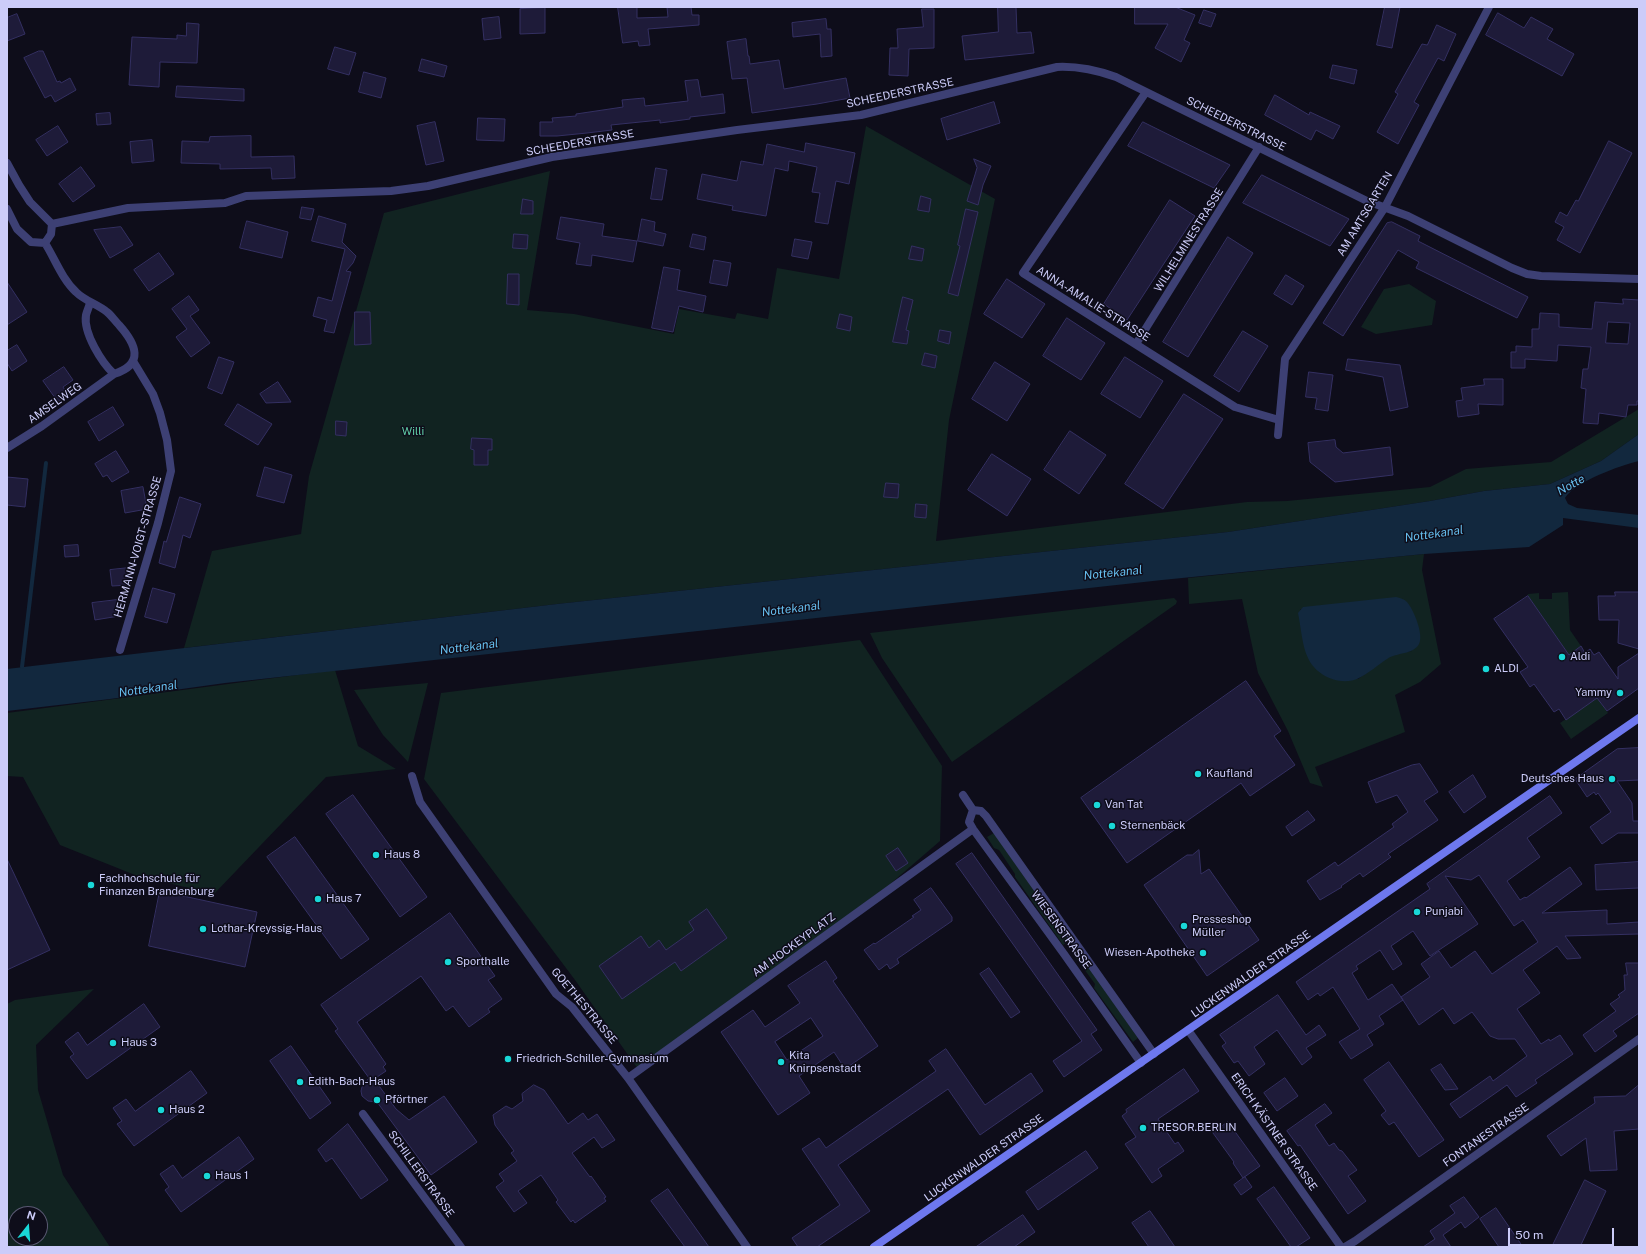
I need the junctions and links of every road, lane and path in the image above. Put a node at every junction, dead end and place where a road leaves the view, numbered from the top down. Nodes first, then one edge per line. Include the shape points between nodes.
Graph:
1 (1489, 7) edge
2 (1146, 92) junction
3 (1260, 147) junction
4 (7, 163) edge
5 (1385, 207) junction
6 (7, 209) edge
7 (52, 224) junction
8 (45, 243) junction
9 (1639, 280) edge
10 (90, 303) junction
11 (1136, 344) junction
12 (133, 361) junction
13 (114, 374) junction
14 (1279, 420) junction
15 (1278, 435) dead end
16 (7, 448) edge
17 (120, 650) dead end
18 (1639, 718) edge
19 (412, 776) dead end
20 (963, 795) dead end
21 (973, 810) junction
22 (974, 829) junction
23 (1188, 1030) junction
24 (1639, 1039) edge
25 (1154, 1054) junction
26 (1141, 1063) junction
27 (628, 1078) junction
28 (364, 1114) dead end
29 (461, 1247) edge
30 (747, 1247) edge
31 (874, 1247) edge
32 (1341, 1247) edge
33 (1345, 1247) edge

1 - 5 street, AM AMTSGARTEN
2 - 3 street, SCHEEDERSTRASSE
2 - 7 street, SCHEEDERSTRASSE via 1094,69 1057,67 861,115 552,157 428,186 391,191 246,196 225,202 128,208
2 - 11 street, ANNA-AMALIE-STRASSE via 1023,273
3 - 5 street, SCHEEDERSTRASSE
3 - 11 street, WILHELMINESTRASSE
4 - 7 street via 30,202
5 - 9 street, SCHEEDERSTRASSE via 1528,274
5 - 14 street, AM AMTSGARTEN via 1285,359
6 - 8 street via 23,236 31,242
7 - 8 street via 51,234
8 - 10 street, HERMANN-VOIGT-STRASSE via 65,279
10 - 12 street, HERMANN-VOIGT-STRASSE via 106,312 125,332 135,353
10 - 13 street via 86,316 95,350 105,366
11 - 14 street, ANNA-AMALIE-STRASSE via 1235,407
12 - 13 street via 130,367
12 - 17 street, HERMANN-VOIGT-STRASSE via 153,394 160,413 171,471
13 - 16 street, AMSELWEG
14 - 15 street, AM AMTSGARTEN
18 - 23 main road, LUCKENWALDER STRASSE
19 - 27 street, GOETHESTRASSE via 420,802 556,994 572,1007
20 - 21 street, WIESENSTRASSE
21 - 22 street via 969,822
21 - 25 street, WIESENSTRASSE via 986,816
22 - 26 street, WIESENSTRASSE
22 - 27 street, AM HOCKEYPLATZ
23 - 25 main road, LUCKENWALDER STRASSE
23 - 32 street, ERICH KÄSTNER STRASSE
24 - 33 street, FONTANESTRASSE
25 - 26 main road, LUCKENWALDER STRASSE
26 - 31 main road, LUCKENWALDER STRASSE
27 - 30 street, GOETHESTRASSE
28 - 29 street, SCHILLERSTRASSE

